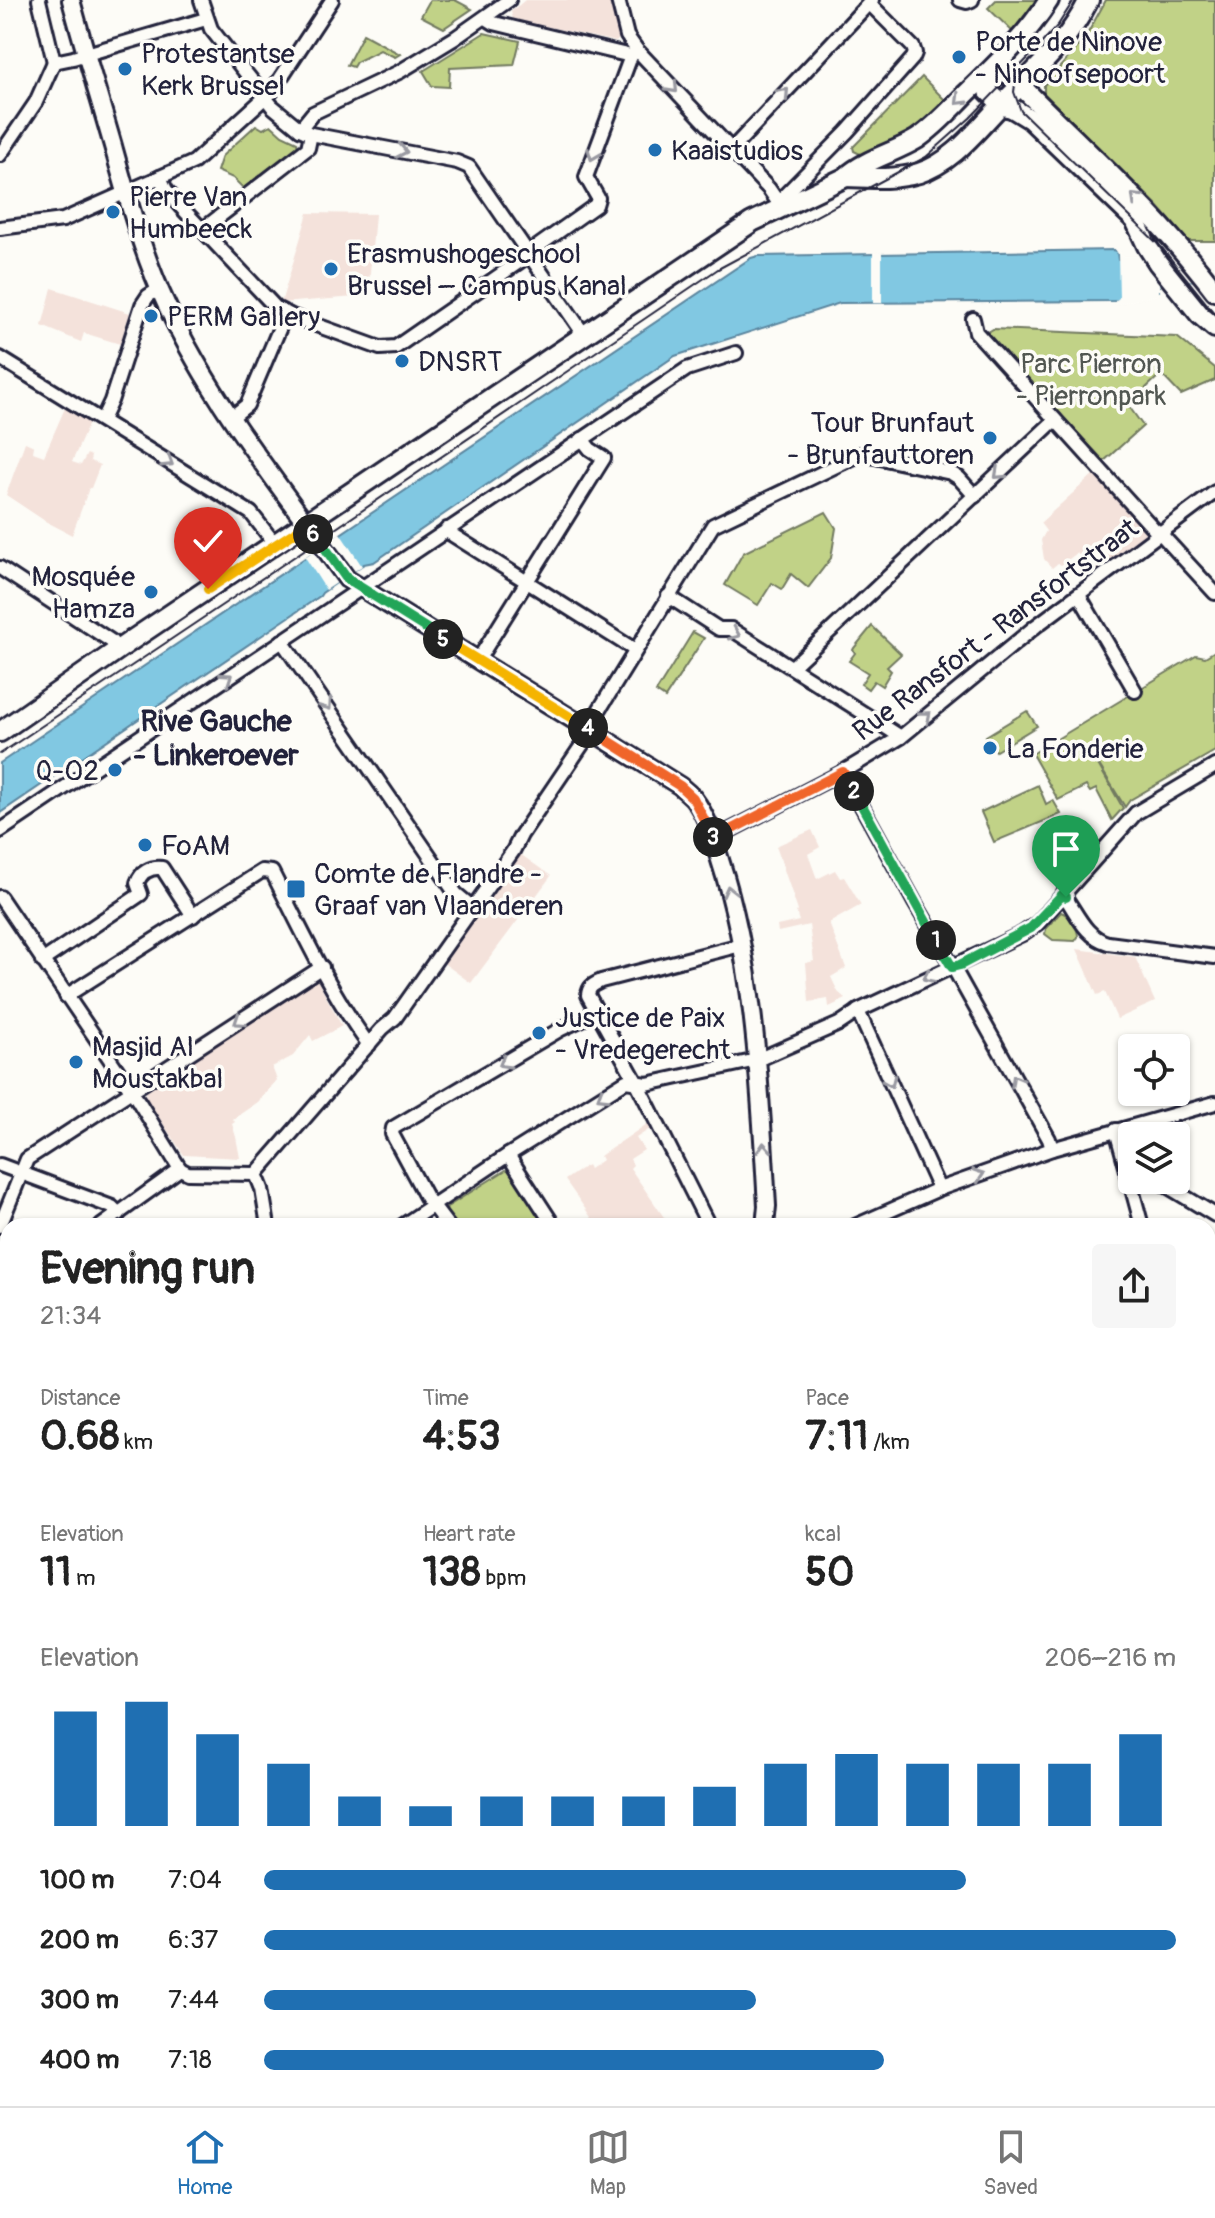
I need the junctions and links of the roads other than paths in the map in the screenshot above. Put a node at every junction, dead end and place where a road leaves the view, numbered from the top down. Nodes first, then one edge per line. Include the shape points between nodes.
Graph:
1 (39, 0) edge
2 (71, 0) edge
3 (201, 0) edge
4 (332, 0) edge
5 (509, 0) edge
6 (618, 0) edge
7 (960, 0) edge
8 (971, 0) edge
9 (1049, 0) edge
10 (1089, 0) edge
11 (870, 2) edge
12 (486, 18) junction
13 (206, 19) junction
14 (634, 53) junction
15 (87, 54) junction
16 (54, 62) junction
17 (987, 74) junction
18 (1021, 86) junction
19 (265, 97) junction
20 (1004, 106) junction
21 (306, 131) junction
22 (731, 150) junction
23 (0, 155) edge
24 (160, 177) junction
25 (846, 177) junction
26 (126, 192) junction
27 (780, 205) junction
28 (0, 228) edge
29 (202, 230) junction
30 (529, 255) junction
31 (1211, 286) edge
32 (159, 289) junction
33 (286, 313) junction
34 (973, 319) dead end
35 (1215, 328) edge
36 (585, 336) junction
37 (736, 353) dead end
38 (0, 358) edge
39 (232, 417) junction
40 (102, 420) junction
41 (1055, 420) junction
42 (582, 439) junction
43 (1215, 492) edge
44 (975, 496) junction
45 (447, 529) junction
46 (1160, 533) junction
47 (315, 536) junction
48 (275, 544) junction
49 (0, 568) edge
50 (528, 580) junction
51 (361, 588) junction
52 (1215, 593) edge
53 (1079, 595) junction
54 (668, 596) junction
55 (282, 641) junction
56 (118, 650) junction
57 (635, 650) junction
58 (478, 660) junction
59 (792, 667) junction
60 (1135, 691) dead end
61 (589, 729) junction
62 (0, 732) edge
63 (901, 737) junction
64 (1215, 766) edge
65 (843, 772) junction
66 (0, 831) edge
67 (713, 839) junction
68 (1063, 894) junction
69 (0, 897) edge
70 (473, 908) junction
71 (193, 916) junction
72 (741, 945) junction
73 (1215, 957) edge
74 (42, 961) junction
75 (322, 967) junction
76 (952, 967) junction
77 (66, 996) junction
78 (858, 1011) junction
79 (597, 1012) junction
80 (369, 1045) junction
81 (757, 1060) junction
82 (637, 1083) junction
83 (132, 1092) junction
84 (1215, 1103) edge
85 (1116, 1130) junction
86 (1118, 1137) edge
87 (1052, 1149) junction
88 (508, 1155) junction
89 (0, 1165) edge
90 (180, 1169) junction
91 (23, 1173) junction
92 (256, 1174) junction
93 (939, 1189) junction
94 (1134, 1194) edge
95 (1180, 1194) edge
96 (433, 1205) junction
97 (119, 1214) junction
98 (1215, 1215) edge
99 (3, 1218) edge
100 (113, 1218) edge
101 (267, 1218) edge
102 (414, 1218) edge
103 (442, 1218) edge
104 (549, 1218) edge
105 (705, 1218) edge
106 (766, 1218) edge
107 (873, 1218) edge
108 (1140, 1218) edge

1 - 16 street
2 - 15 street
3 - 13 street
4 - 19 street
5 - 12 street
6 - 14 street
7 - 8 street
9 - 17 main road
10 - 18 main road via 1067,37
22 -> 11 street
11 - 27 street via 913,47 913,58
12 - 14 street
12 - 21 street via 399,72 313,113
13 - 15 street
13 - 19 street
14 -> 22 street
14 -> 30 street via 587,171 598,202
15 - 16 street
15 - 26 street
16 - 23 street via 36,102
17 - 18 main road via 1006,72
17 - 20 main road via 988,91
17 -> 25 main road via 920,136
18 - 20 main road
31 -> 18 main road via 1146,208
19 - 21 street
19 - 24 street via 194,162
20 - 25 main road via 959,149 920,173
20 - 35 main road via 1039,127 1135,220 1147,246
21 - 29 street via 308,148
21 -> 30 street via 467,165
22 - 27 street
24 - 26 street
24 - 29 street
25 - 27 main road
26 - 28 street via 63,220
26 - 32 street
27 - 36 main road
29 - 33 street
30 - 33 street via 396,347 380,348
30 - 36 street
32 - 39 street via 196,362
32 - 40 street via 142,305
33 - 39 street via 247,405
34 - 41 street via 976,332
36 - 47 main road
37 - 42 street via 687,369
38 - 40 street
39 - 47 street
40 -> 48 street via 251,513
41 -> 44 street
41 - 46 street
42 - 45 street
42 - 50 street via 604,458
43 - 46 street, Rue Ransfort - Ransfortstraat
44 - 54 street via 951,473 861,454 713,525
44 - 59 street
45 - 50 street
45 - 51 street
46 - 52 street
46 - 53 street, Rue Ransfort - Ransfortstraat
47 - 48 main road
47 - 51 street via 345,577
48 - 56 main road
49 - 56 street
50 - 57 street
50 - 58 street
51 - 55 street
51 - 58 street
53 - 60 street
63 -> 53 street, Rue Ransfort - Ransfortstraat
54 - 57 street
54 -> 59 street
66 -> 55 street
55 -> 70 street via 456,894
56 - 62 main road
57 - 61 street
58 - 61 street
59 - 63 street
61 - 67 street via 680,786 693,798
61 - 70 street
63 - 65 street, Rue Ransfort - Ransfortstraat
64 - 68 street via 1136,813
65 - 67 street, Rue Ransfort - Ransfortstraat
65 - 76 street
72 -> 67 street
68 - 73 street via 1096,939
68 - 76 street via 1031,928
69 - 74 street
70 - 80 street via 395,1018
71 - 74 street via 162,868 153,867 139,876 141,894
71 - 75 street via 262,871 272,872
71 - 77 street
72 - 79 street via 601,981 588,995
72 - 81 street
74 - 77 street
75 - 80 street
75 -> 83 street
76 -> 78 street
87 -> 76 street
77 - 83 street
78 - 81 street
78 -> 93 street
79 - 82 street
79 -> 96 street via 393,1128
80 - 92 street
81 - 82 street
106 -> 81 street
82 -> 88 street via 626,1081
82 - 105 street
83 - 90 street
83 - 91 street via 27,1159
84 - 85 street
85 - 86 street
85 - 87 street
93 -> 87 street
88 - 96 street
88 - 104 street
89 - 91 street
90 - 92 street
90 - 97 street
91 - 97 street
91 - 99 street
92 - 101 street
93 - 107 street
94 - 108 street
95 - 98 street
96 - 102 street
96 - 103 street
97 - 100 street

